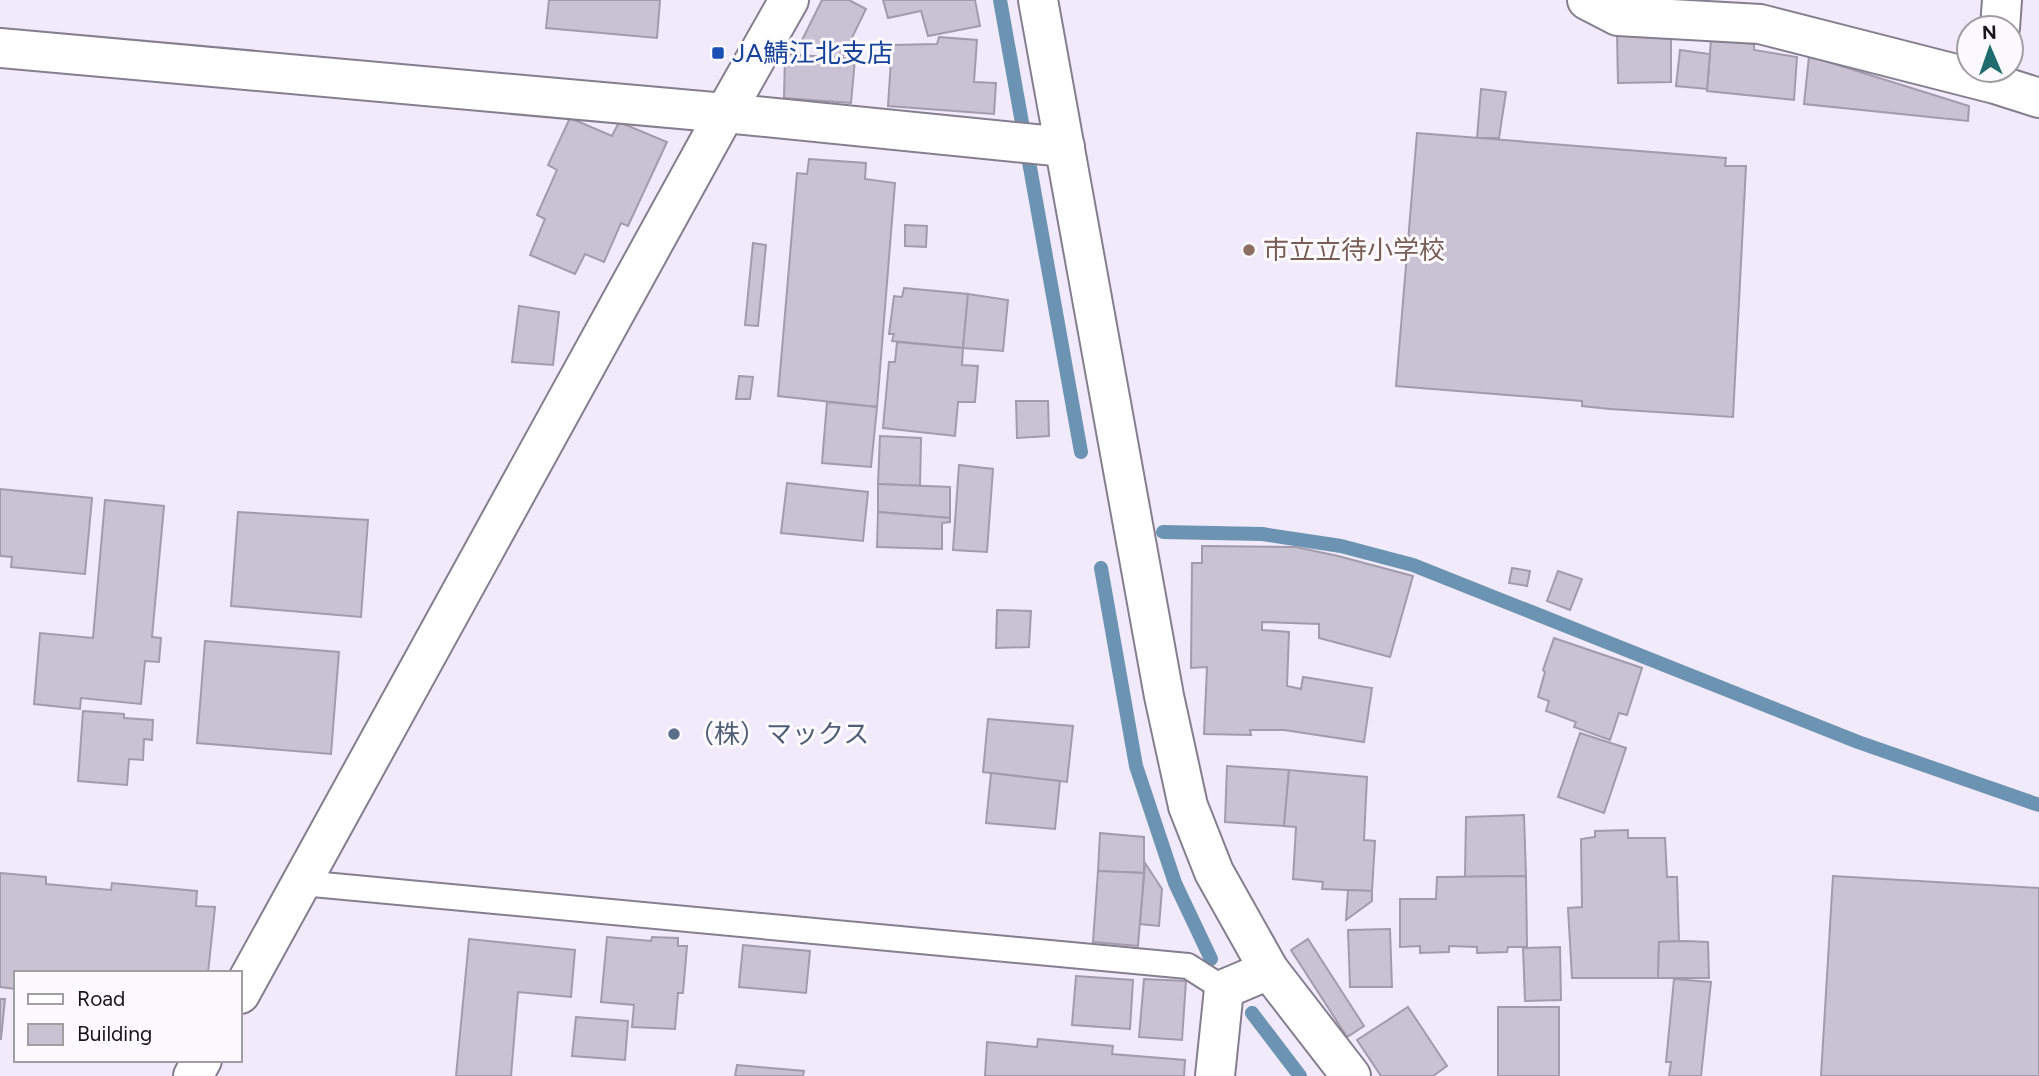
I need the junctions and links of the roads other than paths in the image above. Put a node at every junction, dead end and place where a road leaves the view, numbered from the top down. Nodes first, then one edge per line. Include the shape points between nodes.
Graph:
1 (789, 0) edge
2 (1038, 0) edge
3 (1587, 0) edge
4 (0, 48) edge
5 (1955, 68) edge
6 (2010, 84) edge
7 (2039, 98) edge
8 (724, 113) junction
9 (1040, 145) junction
10 (302, 883) junction
11 (1269, 970) junction
12 (1224, 989) junction
13 (242, 990) edge
14 (1215, 1076) edge
15 (1352, 1076) edge

1 - 8 street
2 - 9 street
3 - 5 street via 1619,16 1760,24
4 - 8 street
6 - 7 street
8 - 9 street
8 - 10 street
9 - 11 street via 1188,806 1214,872
10 - 12 lane via 1188,966
10 - 13 street
11 - 12 street
11 - 15 street
12 - 14 street

